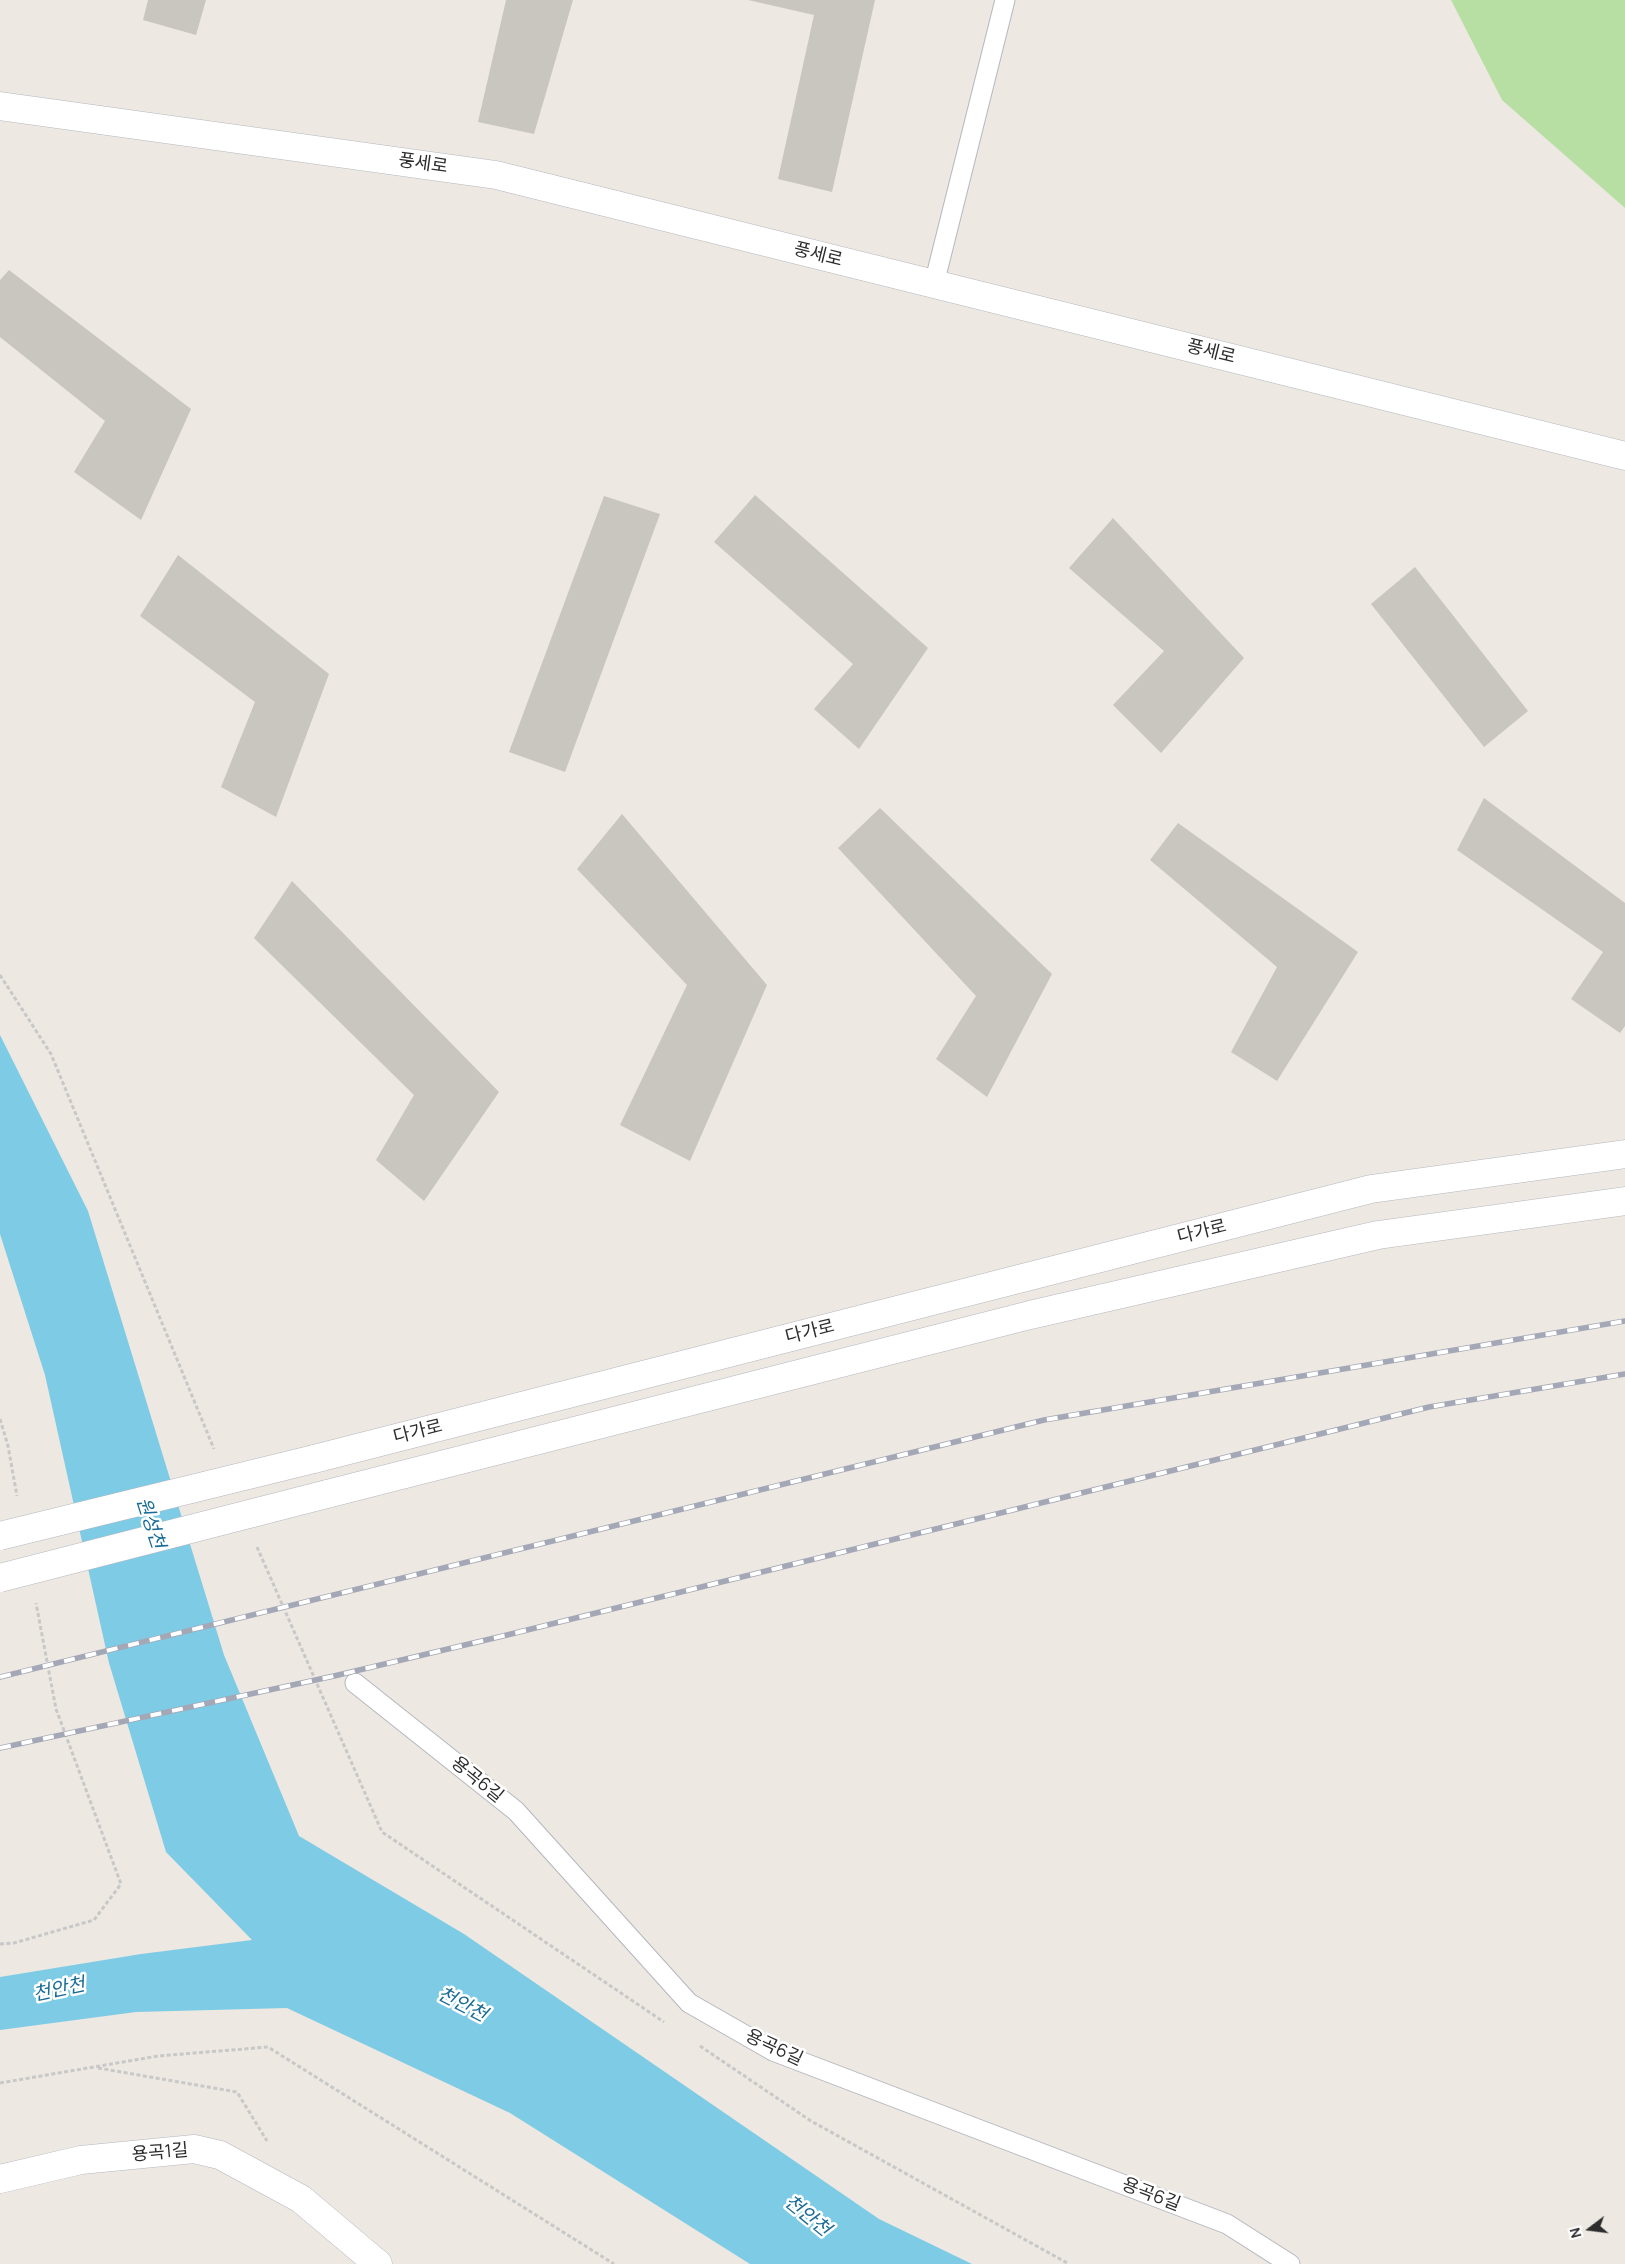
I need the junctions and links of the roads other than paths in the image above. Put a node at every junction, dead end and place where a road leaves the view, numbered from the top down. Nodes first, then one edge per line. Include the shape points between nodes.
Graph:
1 (1005, 0) edge
2 (0, 106) edge
3 (934, 284) junction
4 (1625, 456) edge
5 (1625, 1154) edge
6 (1625, 1201) edge
7 (0, 1536) edge
8 (0, 1578) edge
9 (355, 1683) dead end
10 (0, 2179) edge
11 (378, 2264) edge
12 (1290, 2264) edge

1 - 3 lane
2 - 3 street, 풍세로 via 496,174
3 - 4 street, 풍세로
5 - 7 street, 다가로, bridge via 1371,1189
6 - 8 street, bridge via 1378,1235 1030,1315
9 - 12 lane, 용곡6길 via 516,1812 689,2003 772,2051 1226,2224
10 - 11 street, 용곡1길 via 81,2160 194,2149 220,2155 301,2199

